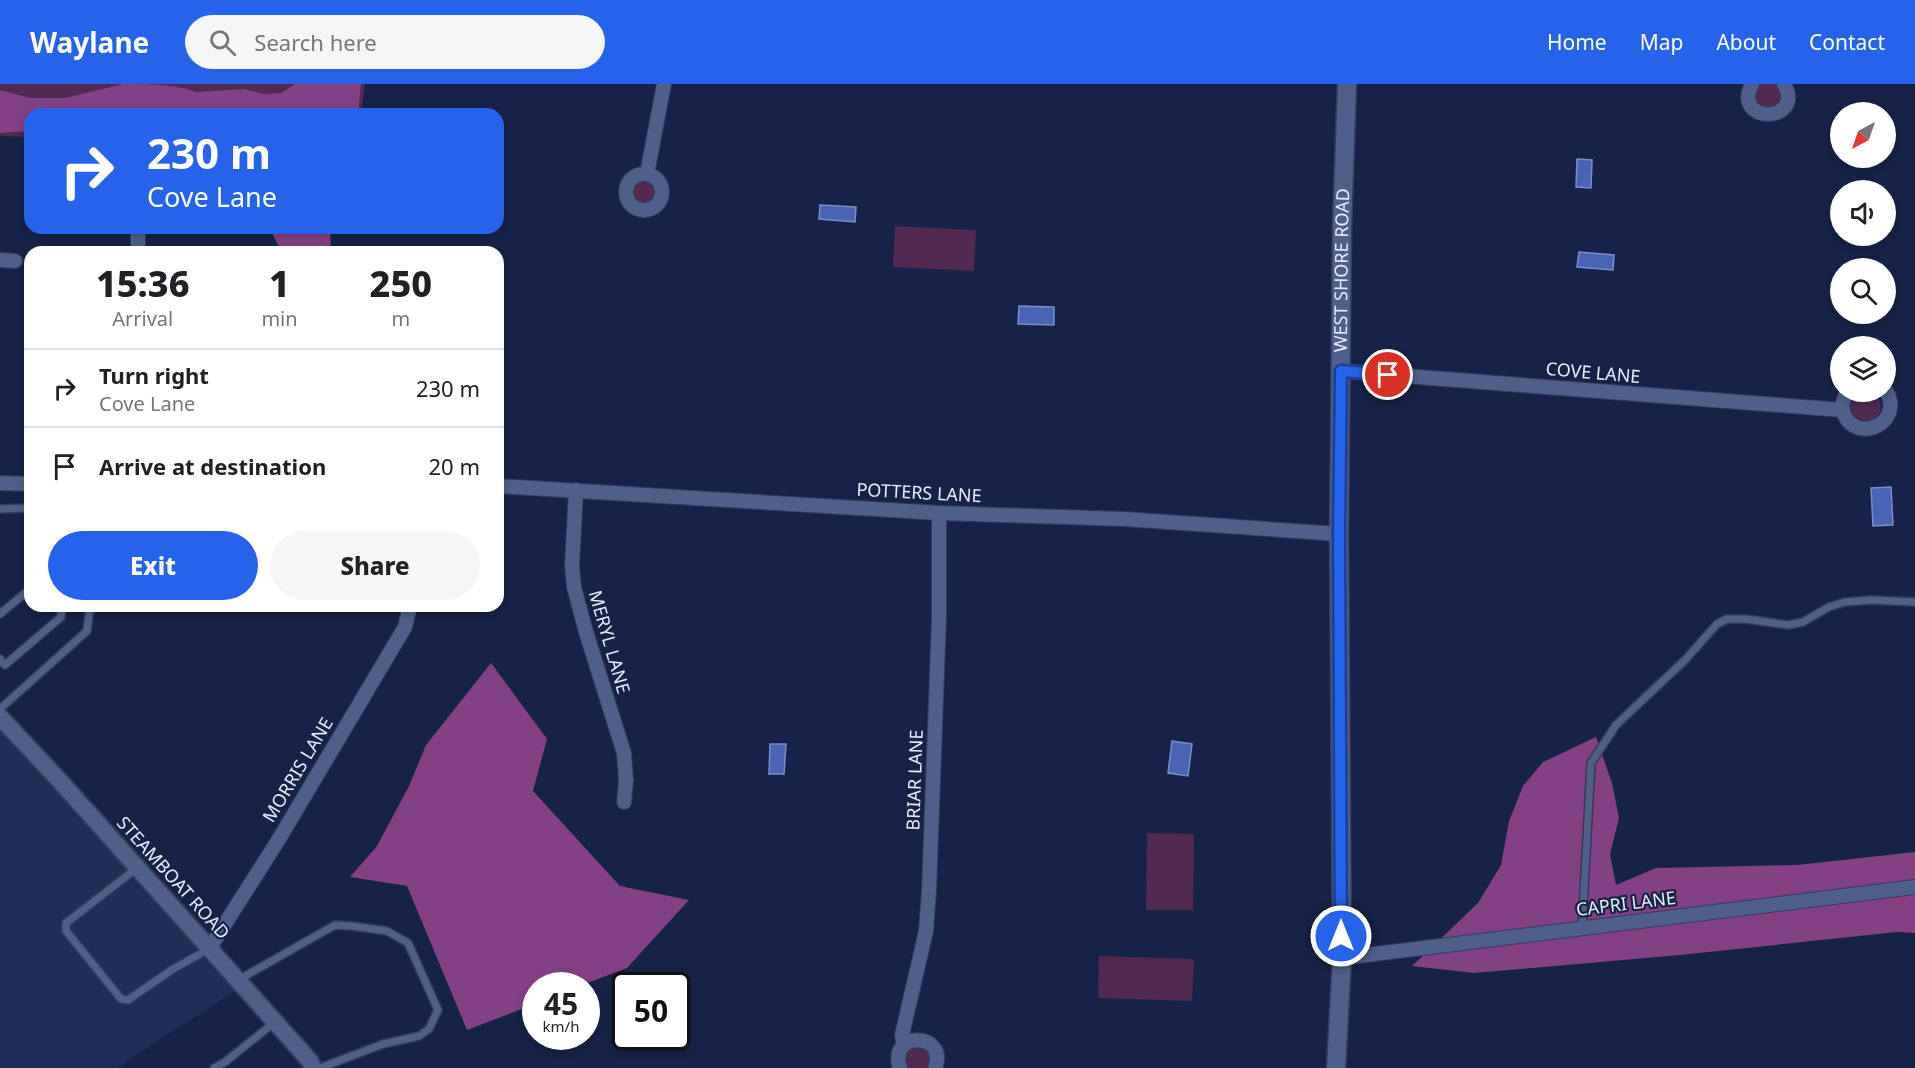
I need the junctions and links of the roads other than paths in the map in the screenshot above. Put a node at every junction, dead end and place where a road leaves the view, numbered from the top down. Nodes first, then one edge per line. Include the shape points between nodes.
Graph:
1 (664, 84) edge
2 (1347, 84) edge
3 (1784, 84) edge
4 (1747, 86) edge
5 (647, 174) dead end
6 (0, 260) edge
7 (15, 261) dead end
8 (1341, 371) junction
9 (1842, 402) edge
10 (1890, 402) edge
11 (1843, 410) junction
12 (0, 483) edge
13 (24, 484) edge
14 (504, 486) edge
15 (576, 490) junction
16 (0, 508) edge
17 (24, 508) edge
18 (939, 513) junction
19 (1339, 534) junction
20 (24, 594) edge
21 (1915, 602) edge
22 (61, 612) edge
23 (89, 612) edge
24 (409, 612) edge
25 (0, 614) edge
26 (0, 659) edge
27 (0, 710) edge
28 (0, 717) edge
29 (624, 802) dead end
30 (137, 868) junction
31 (1915, 887) edge
32 (1582, 928) junction
33 (209, 949) junction
34 (1341, 958) junction
35 (238, 980) junction
36 (275, 1022) junction
37 (904, 1045) junction
38 (213, 1068) edge
39 (314, 1068) edge
40 (320, 1068) edge
41 (900, 1068) edge
42 (935, 1068) edge
43 (1336, 1068) edge

1 - 5 street
2 - 8 main road, WEST SHORE ROAD
3 - 4 street via 1785,105 1770,115 1753,108
6 - 7 street
8 - 11 street, COVE LANE
8 - 19 main road, WEST SHORE ROAD
9 - 11 street
10 - 11 street via 1886,418 1874,428 1851,424
12 - 13 street
14 - 15 street, POTTERS LANE
15 - 18 street, POTTERS LANE
15 - 29 street, MERYL LANE via 574,587 624,753
16 - 17 lane
18 - 19 street, POTTERS LANE
18 - 37 street, BRIAR LANE via 929,891 926,931 902,1035
19 - 34 main road, WEST SHORE ROAD
20 - 25 lane
21 - 32 lane via 1845,602 1788,625 1746,619 1727,619 1717,624 1616,725 1591,763
22 - 26 lane via 61,617 5,665
23 - 27 lane via 87,631
24 - 33 street, MORRIS LANE via 405,627
28 - 30 street, STEAMBOAT ROAD
30 - 33 street, STEAMBOAT ROAD
30 - 33 lane via 66,922 66,931 121,999 128,1000
31 - 32 street, CAPRI LANE
32 - 34 street, CAPRI LANE
33 - 35 street, STEAMBOAT ROAD
34 - 43 main road, WEST SHORE ROAD
35 - 36 street, STEAMBOAT ROAD
35 - 40 lane via 335,925 387,932 408,943 438,1010 429,1029 419,1036 383,1044
36 - 38 lane
36 - 39 street, STEAMBOAT ROAD
37 - 41 street, BRIAR LANE via 898,1055
37 - 42 street via 915,1040 927,1042 938,1057

